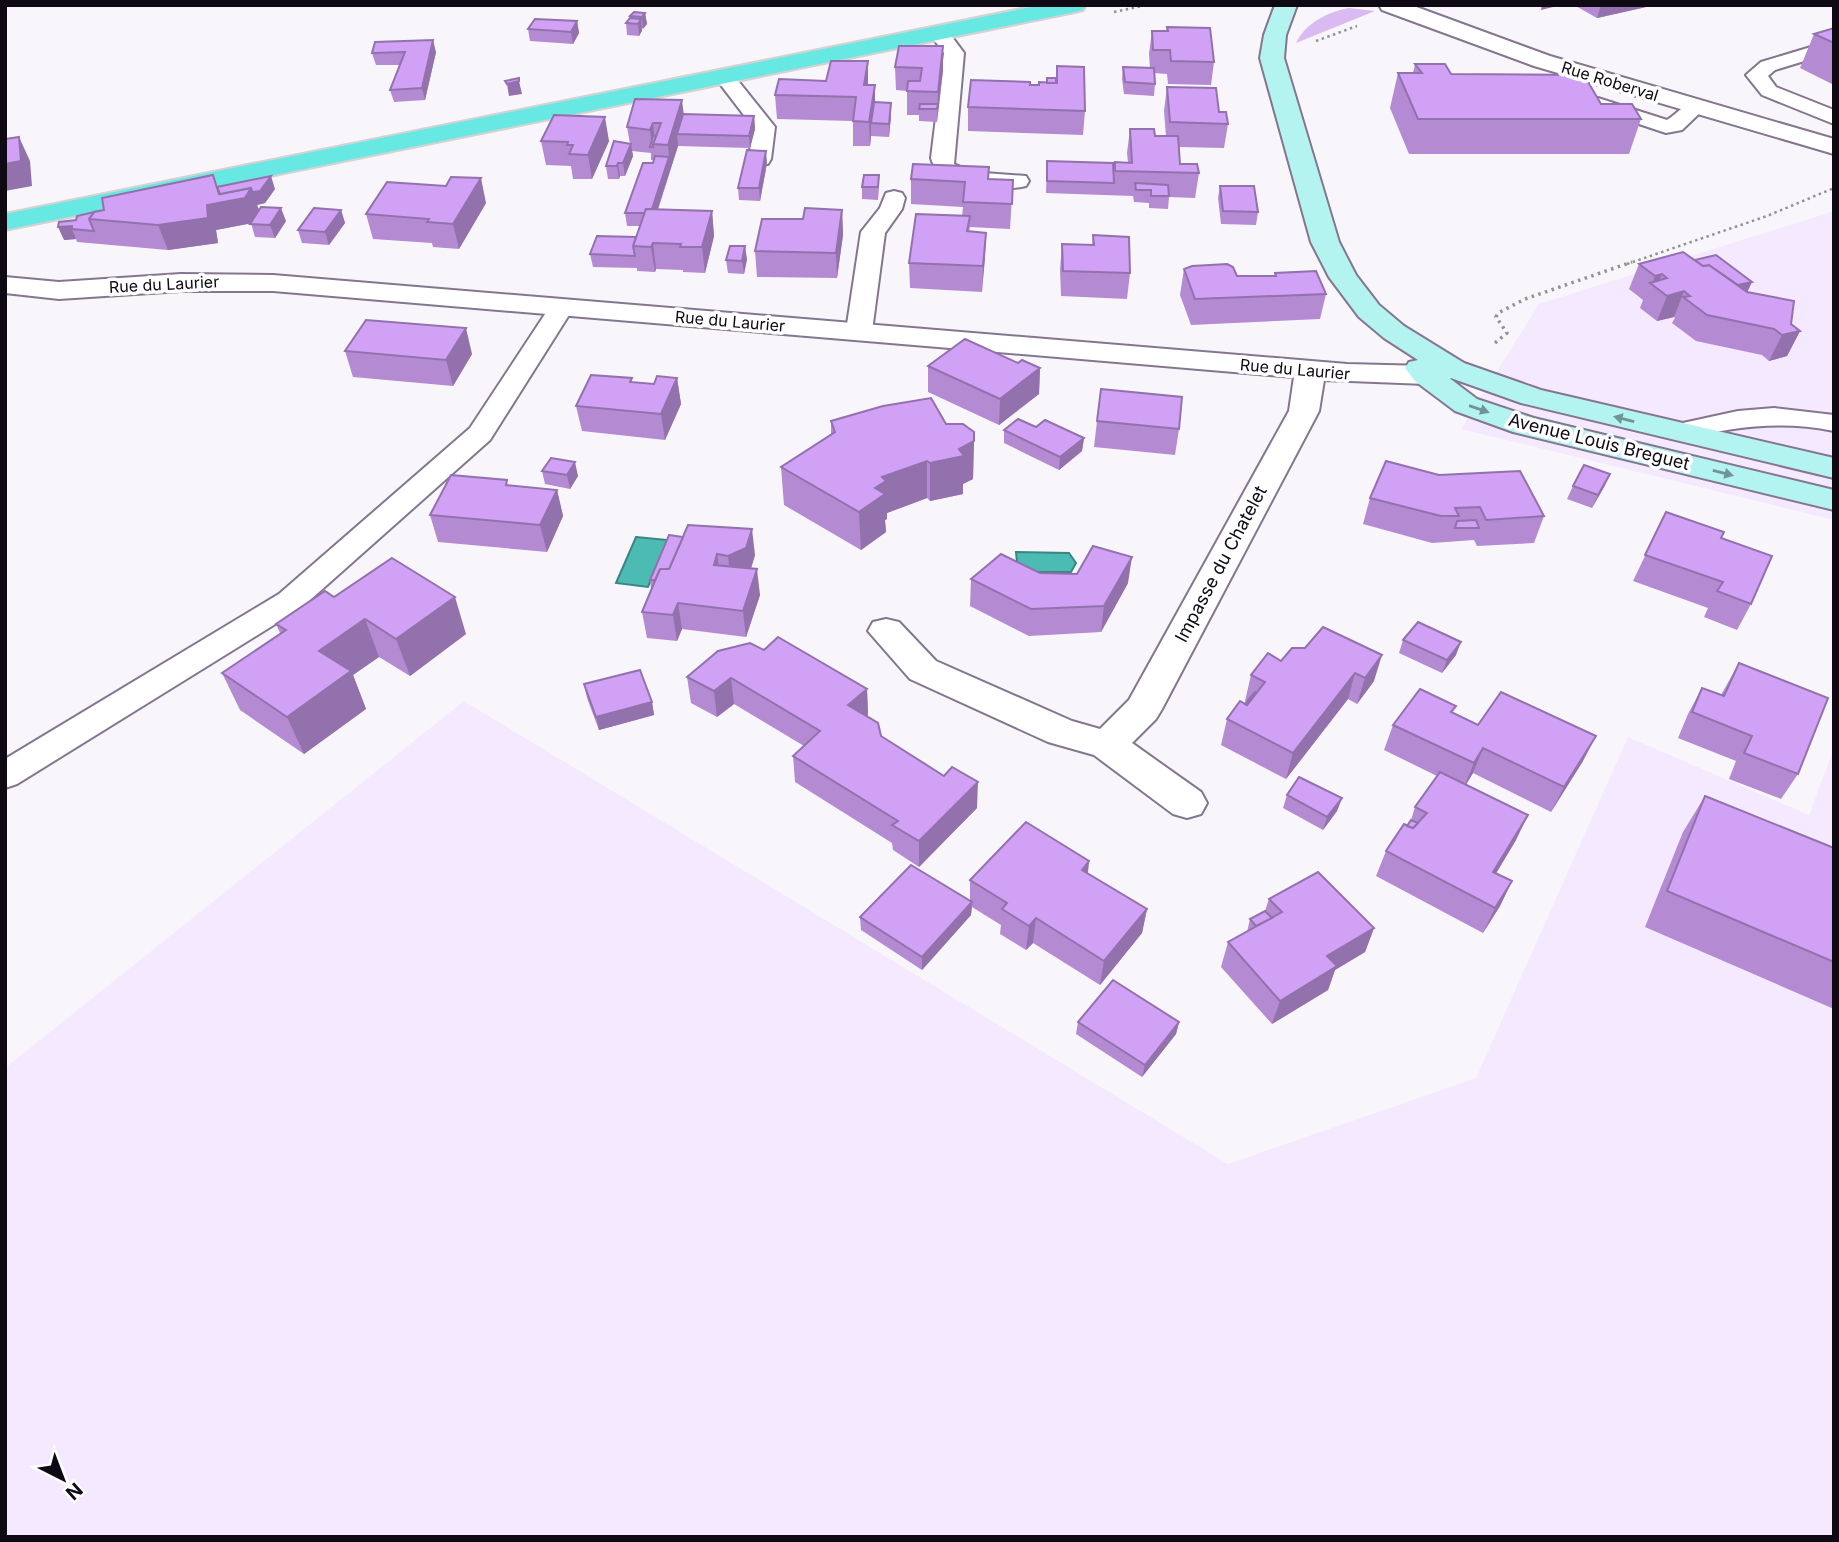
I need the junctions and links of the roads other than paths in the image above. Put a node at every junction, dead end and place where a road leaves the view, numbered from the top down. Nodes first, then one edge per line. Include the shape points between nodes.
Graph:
1 (1075, 5) edge
2 (1286, 5) edge
3 (1390, 5) edge
4 (939, 33) junction
5 (1834, 46) edge
6 (724, 76) junction
7 (1577, 97) edge
8 (1782, 98) junction
9 (1696, 107) junction
10 (1834, 118) edge
11 (1753, 124) junction
12 (1834, 147) edge
13 (760, 159) edge
14 (1018, 181) dead end
15 (894, 198) dead end
16 (5, 222) edge
17 (5, 285) edge
18 (562, 307) junction
19 (859, 331) junction
20 (1310, 370) junction
21 (1440, 372) junction
22 (1834, 422) edge
23 (1679, 432) junction
24 (1834, 468) edge
25 (1834, 500) edge
26 (886, 631) dead end
27 (1107, 745) junction
28 (5, 775) edge
29 (1187, 803) dead end

1 - 4 main road
2 - 21 street, Avenue Louis Breguet via 1272,58 1325,242 1369,311
3 - 9 street, Rue Roberval via 1542,61
4 - 6 main road
4 - 14 lane via 954,53 944,167 960,177
5 - 8 lane via 1759,71 1759,82
6 - 13 lane via 764,127
6 - 16 main road
7 - 9 lane via 1660,127 1675,125
8 - 10 lane
8 - 11 lane
9 - 11 street, Rue Roberval
11 - 12 street, Rue Roberval
15 - 19 lane via 873,232
17 - 18 street, Rue du Laurier via 69,290 212,280
18 - 19 street, Rue du Laurier
18 - 28 lane via 480,434 290,601
19 - 20 street, Rue du Laurier
20 - 21 street, Rue du Laurier via 1402,376
20 - 27 street, Impasse du Chatelet via 1304,411 1143,709
23 -> 21 street, Avenue Louis Breguet
21 -> 25 street, Avenue Louis Breguet via 1466,405 1524,425
22 - 23 lane via 1800,415 1737,417
23 - 24 street, Avenue Louis Breguet
26 - 27 street via 923,670 1061,732
27 - 29 street

